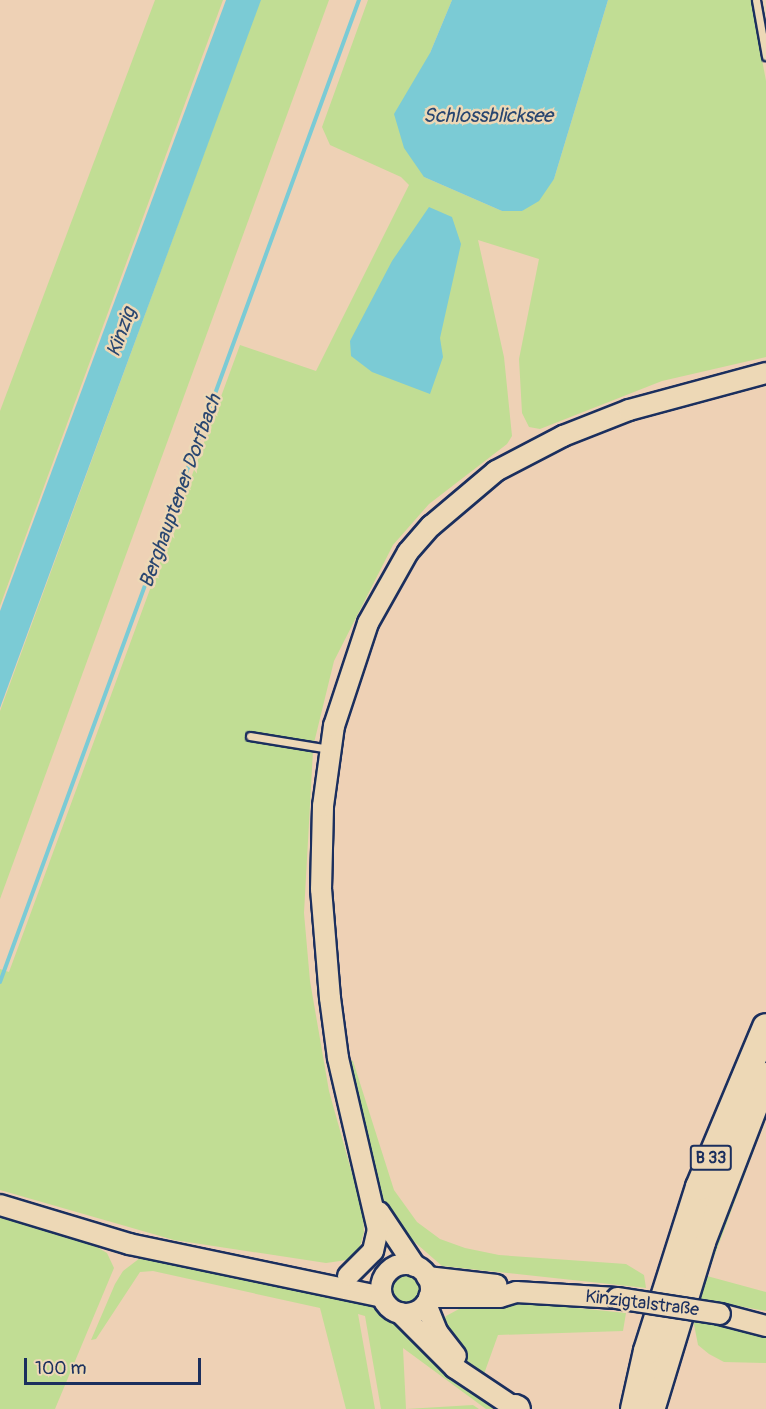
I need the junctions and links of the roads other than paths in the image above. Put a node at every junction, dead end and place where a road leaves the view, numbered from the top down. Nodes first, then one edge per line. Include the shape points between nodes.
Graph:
1 (756, 0) edge
2 (766, 56) edge
3 (766, 374) edge
4 (250, 736) dead end
5 (329, 749) junction
6 (766, 1027) edge
7 (766, 1076) edge
8 (373, 1202) junction
9 (0, 1205) edge
10 (378, 1230) junction
11 (421, 1272) junction
12 (387, 1274) junction
13 (348, 1275) junction
14 (304, 1279) junction
15 (516, 1292) junction
16 (457, 1296) junction
17 (382, 1297) junction
18 (428, 1300) junction
19 (400, 1313) junction
20 (766, 1326) edge
21 (438, 1333) junction
22 (516, 1408) edge
23 (634, 1409) edge
24 (651, 1409) edge

1 - 2 lane
3 - 5 street via 649,403 563,436 496,471 465,495 408,552 386,588 355,654
4 - 5 lane
5 - 8 street via 323,816 324,937 338,1058
6 - 23 highway, B 33 via 699,1188 647,1351
7 - 24 highway, B 33 via 702,1242
8 - 10 street
8 - 11 street
9 - 14 street via 129,1244
10 - 12 street
10 - 13 street via 373,1251
11 - 12 street via 401,1265
11 - 15 street, Kinzigtalstraße via 503,1285
11 - 18 street
12 - 13 street
12 - 17 street
13 - 14 street
14 - 17 street
15 - 16 street, Kinzigtalstraße
15 - 20 street, Kinzigtalstraße, bridge via 617,1298 720,1314
16 - 18 street, Kinzigtalstraße
16 - 21 street via 438,1316
17 - 19 street
18 - 19 street via 414,1313
18 - 21 street
19 - 22 street via 455,1368
21 - 22 street via 471,1372 507,1389 516,1400

